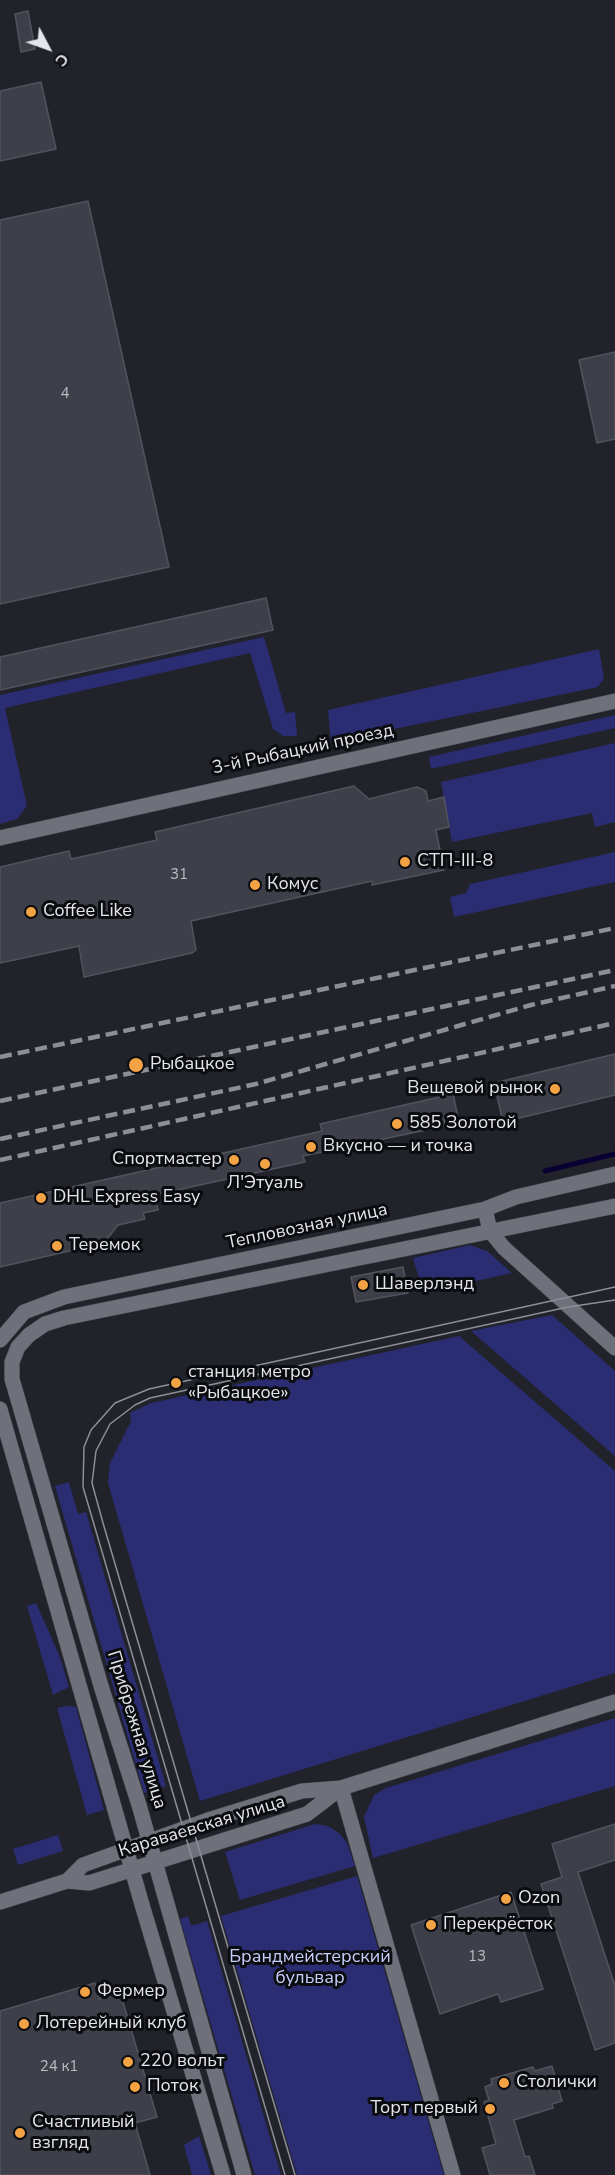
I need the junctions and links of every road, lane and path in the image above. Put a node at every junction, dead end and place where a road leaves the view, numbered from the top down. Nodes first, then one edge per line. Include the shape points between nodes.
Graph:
1 (615, 701) edge
2 (0, 838) edge
3 (615, 1174) edge
4 (615, 1206) edge
5 (485, 1209) junction
6 (490, 1231) junction
7 (0, 1340) edge
8 (615, 1348) edge
9 (0, 1409) edge
10 (26, 1425) junction
11 (3, 1432) edge
12 (615, 1702) edge
13 (341, 1788) junction
14 (149, 1842) junction
15 (127, 1850) junction
16 (155, 1862) junction
17 (132, 1869) junction
18 (67, 1881) junction
19 (0, 1902) edge
20 (223, 2175) edge
21 (244, 2175) edge
22 (453, 2175) edge

1 - 2 street, 3-й Рыбацкий проезд
3 - 5 street, Тепловозная улица via 516,1197
4 - 6 street
5 - 6 street
5 - 7 street, Тепловозная улица via 63,1297 24,1312
6 - 8 street via 535,1278
6 - 10 street, Прибрежная улица via 45,1324 18,1347 12,1370
9 - 11 street
10 - 11 street
10 - 14 street, Прибрежная улица
11 - 15 street
12 - 13 street, Караваевская улица
13 - 14 street, Караваевская улица via 302,1791
13 - 16 street, Караваевская улица via 307,1814
13 - 22 street
14 - 15 street, Караваевская улица
14 - 16 street, Прибрежная улица
15 - 17 street
15 - 18 street, Караваевская улица via 83,1865
16 - 17 street, Караваевская улица
16 - 21 street, Прибрежная улица
17 - 18 street, Караваевская улица via 89,1883
17 - 20 street
18 - 19 street, Караваевская улица

